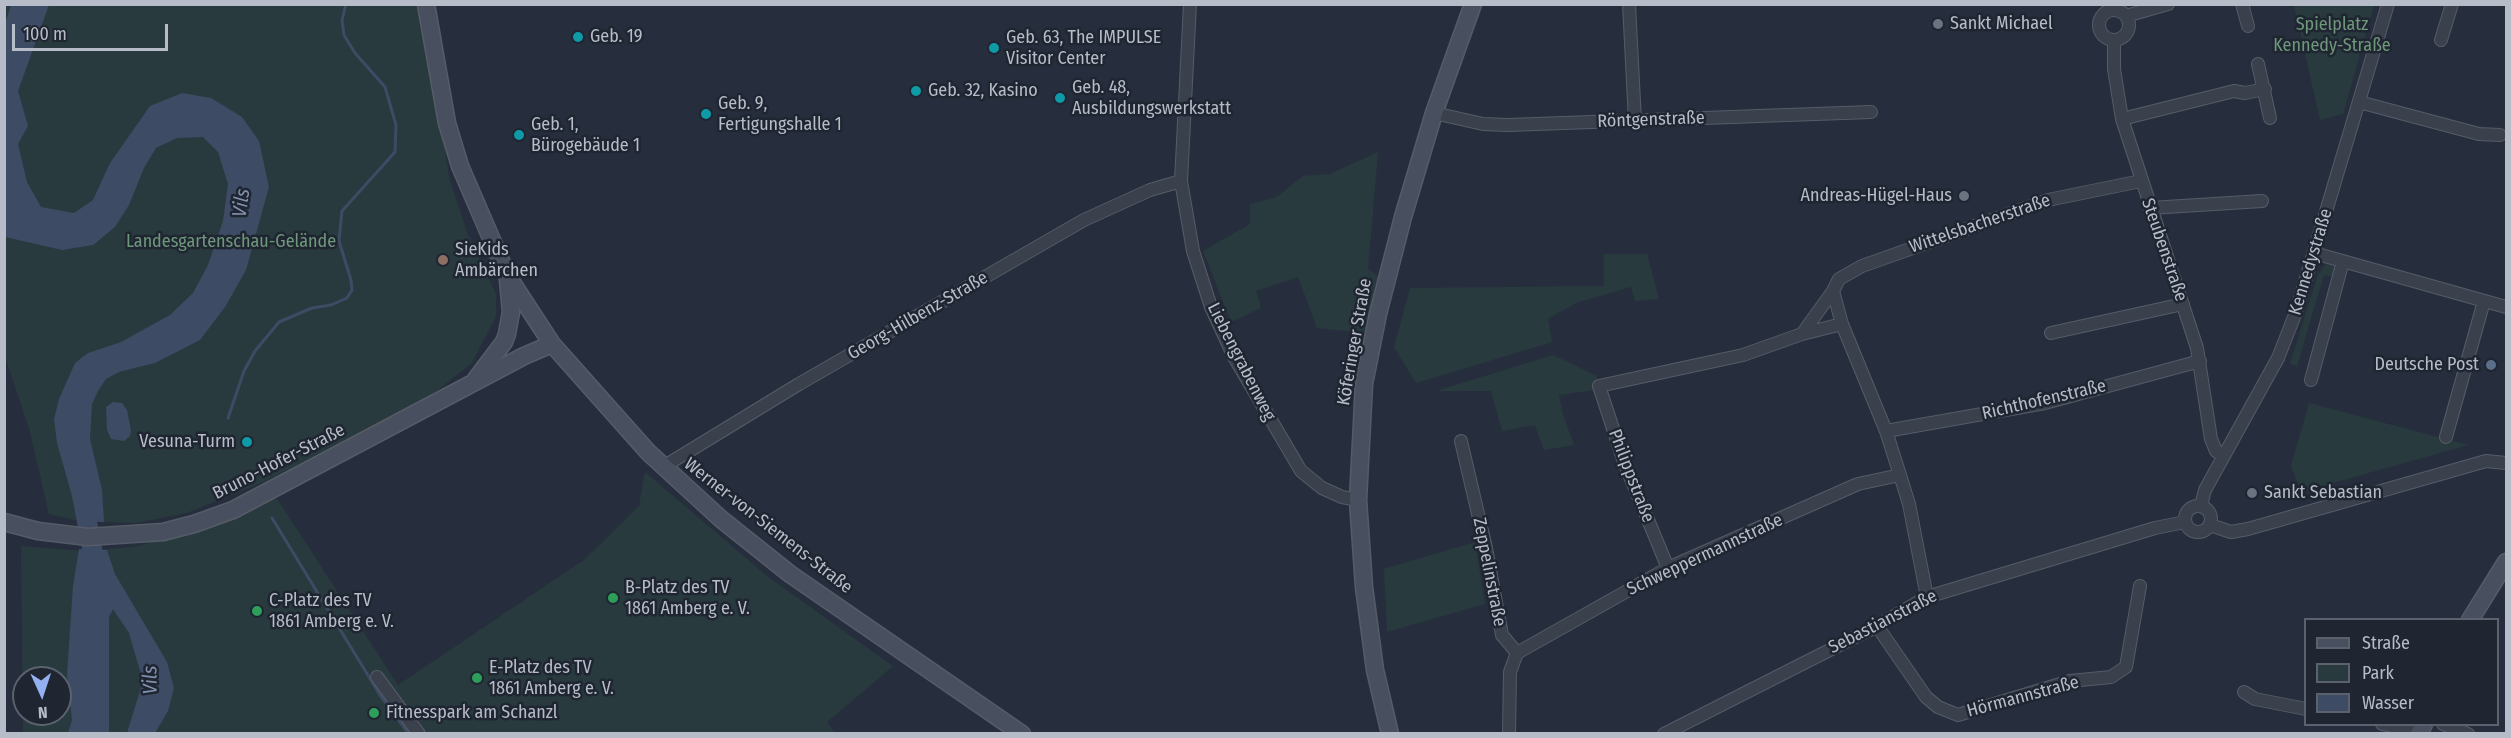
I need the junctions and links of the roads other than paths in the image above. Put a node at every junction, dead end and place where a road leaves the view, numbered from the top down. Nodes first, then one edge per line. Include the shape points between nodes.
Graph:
1 (426, 4) edge
2 (1190, 4) edge
3 (1473, 4) edge
4 (1629, 4) edge
5 (2168, 4) edge
6 (2242, 4) edge
7 (2388, 4) edge
8 (2452, 4) edge
9 (2126, 16) junction
10 (2248, 27) dead end
11 (2441, 40) dead end
12 (2114, 41) junction
13 (2258, 64) dead end
14 (2265, 89) junction
15 (2360, 102) junction
16 (1871, 112) dead end
17 (1434, 113) junction
18 (2270, 118) dead end
19 (2122, 119) junction
20 (1635, 121) junction
21 (2500, 135) dead end
22 (2140, 181) junction
23 (1181, 182) junction
24 (2262, 201) dead end
25 (2150, 208) junction
26 (2314, 253) junction
27 (2343, 261) junction
28 (507, 275) junction
29 (1833, 291) junction
30 (2484, 301) junction
31 (2182, 304) junction
32 (2506, 307) edge
33 (1842, 324) junction
34 (1802, 333) junction
35 (2051, 333) dead end
36 (552, 344) junction
37 (2200, 361) junction
38 (2311, 380) dead end
39 (470, 386) junction
40 (1886, 431) junction
41 (2446, 437) dead end
42 (1461, 441) dead end
43 (2224, 456) junction
44 (2506, 464) edge
45 (663, 468) junction
46 (1900, 475) junction
47 (1358, 500) junction
48 (2201, 506) junction
49 (4, 522) edge
50 (2184, 522) junction
51 (2210, 525) junction
52 (2506, 562) edge
53 (1668, 568) junction
54 (2502, 580) edge
55 (2140, 586) dead end
56 (1927, 597) junction
57 (2472, 618) edge
58 (1877, 626) junction
59 (1517, 653) junction
60 (377, 677) dead end
61 (2244, 692) dead end
62 (2304, 709) edge
63 (2395, 726) edge
64 (2448, 726) edge
65 (2421, 730) edge
66 (419, 734) edge
67 (1022, 734) edge
68 (1390, 734) edge
69 (1509, 734) edge
70 (1664, 734) edge
71 (2468, 734) edge

1 - 28 street, Werner-von-Siemens-Straße via 447,123 460,166
2 - 23 street, Liebengrabenweg
3 - 17 street, Köferinger Straße
4 - 20 street
5 - 9 street
6 - 10 street
7 - 15 street, Kennedystraße
8 - 11 street
9 - 12 street via 2128,32
9 - 12 street via 2111,10 2100,21 2102,34
12 - 19 street, Steubenstraße
13 - 14 street
14 - 18 street
14 - 19 street via 2234,91
15 - 21 street via 2479,134
15 - 26 street, Kennedystraße
16 - 20 street, Röntgenstraße
17 - 20 street, Röntgenstraße via 1500,125
17 - 47 street, Köferinger Straße via 1388,274 1368,361 1359,443
19 - 22 street, Steubenstraße
22 - 25 street, Steubenstraße
22 - 29 street, Wittelsbacherstraße via 2048,200 1907,249 1839,279
23 - 45 street, Georg-Hilbenz-Straße via 1150,190 1084,220 799,384
23 - 47 street, Liebengrabenweg via 1193,251 1211,307 1239,366 1301,471 1322,488
24 - 25 street
25 - 31 street, Steubenstraße
26 - 27 street
26 - 43 street, Kennedystraße via 2278,358
27 - 30 street
27 - 38 street
28 - 36 street, Werner-von-Siemens-Straße
28 - 39 street via 512,312 507,334
29 - 33 street
29 - 34 street, Wittelsbacherstraße
30 - 32 street
30 - 41 street
31 - 35 street
31 - 37 street, Steubenstraße
33 - 34 street
33 - 40 street
34 - 53 street, Philippstraße via 1743,355 1599,386 1624,462
36 - 39 street, Bruno-Hofer-Straße
36 - 45 street, Werner-von-Siemens-Straße
37 - 40 street, Richthofenstraße via 2045,403
37 - 43 street, Steubenstraße via 2211,439 2216,451
39 - 49 street, Bruno-Hofer-Straße via 233,510 194,524 134,535 88,537
40 - 46 street
42 - 59 street, Zeppelinstraße via 1502,635
43 - 48 street, Kennedystraße via 2205,490
44 - 51 street via 2486,461 2248,529 2231,532
45 - 67 street, Werner-von-Siemens-Straße via 790,574
46 - 53 street, Schweppermannstraße via 1858,484
46 - 56 street
47 - 68 street, Köferinger Straße via 1368,629
48 - 50 street via 2189,509
48 - 51 street via 2210,512
50 - 51 street via 2196,532
50 - 56 street, Sebastianstraße
52 - 54 street
53 - 59 street, Schweppermannstraße
54 - 57 street
55 - 58 street, Hörmannstraße via 2126,667 2111,677 2070,681 1958,715 1938,708 1926,697
56 - 58 street, Sebastianstraße
58 - 70 street, Sebastianstraße
59 - 69 street via 1510,672
60 - 66 street
61 - 62 street via 2255,699
63 - 65 street
64 - 71 street

